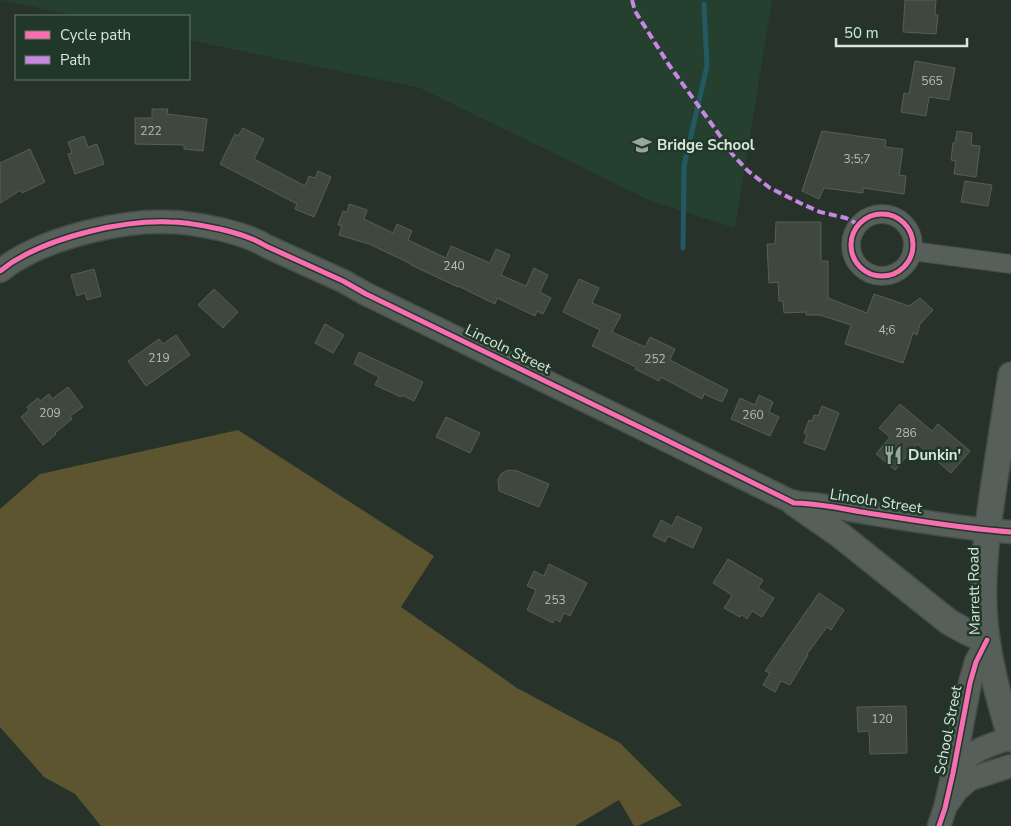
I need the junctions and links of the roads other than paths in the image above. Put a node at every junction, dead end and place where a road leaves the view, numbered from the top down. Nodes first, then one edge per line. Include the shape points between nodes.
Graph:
1 (912, 251) dead end
2 (1011, 264) edge
3 (0, 271) edge
4 (1011, 375) edge
5 (794, 503) junction
6 (999, 531) edge
7 (987, 640) junction
8 (1011, 738) edge
9 (1011, 766) edge
10 (952, 773) junction
11 (942, 817) edge

1 - 2 street
3 - 5 street, Lincoln Street via 49,244 108,228 171,222 231,232 258,240
4 - 6 main road, Marrett Road
5 - 6 street, Lincoln Street
5 - 7 main road via 950,622
6 - 7 main road, Marrett Road via 985,557
7 - 8 main road, Marrett Road via 999,700
7 - 10 street, School Street via 970,683
8 - 10 street, School Street via 974,752
9 - 11 street, School Street via 970,779 957,790
10 - 11 street, School Street

